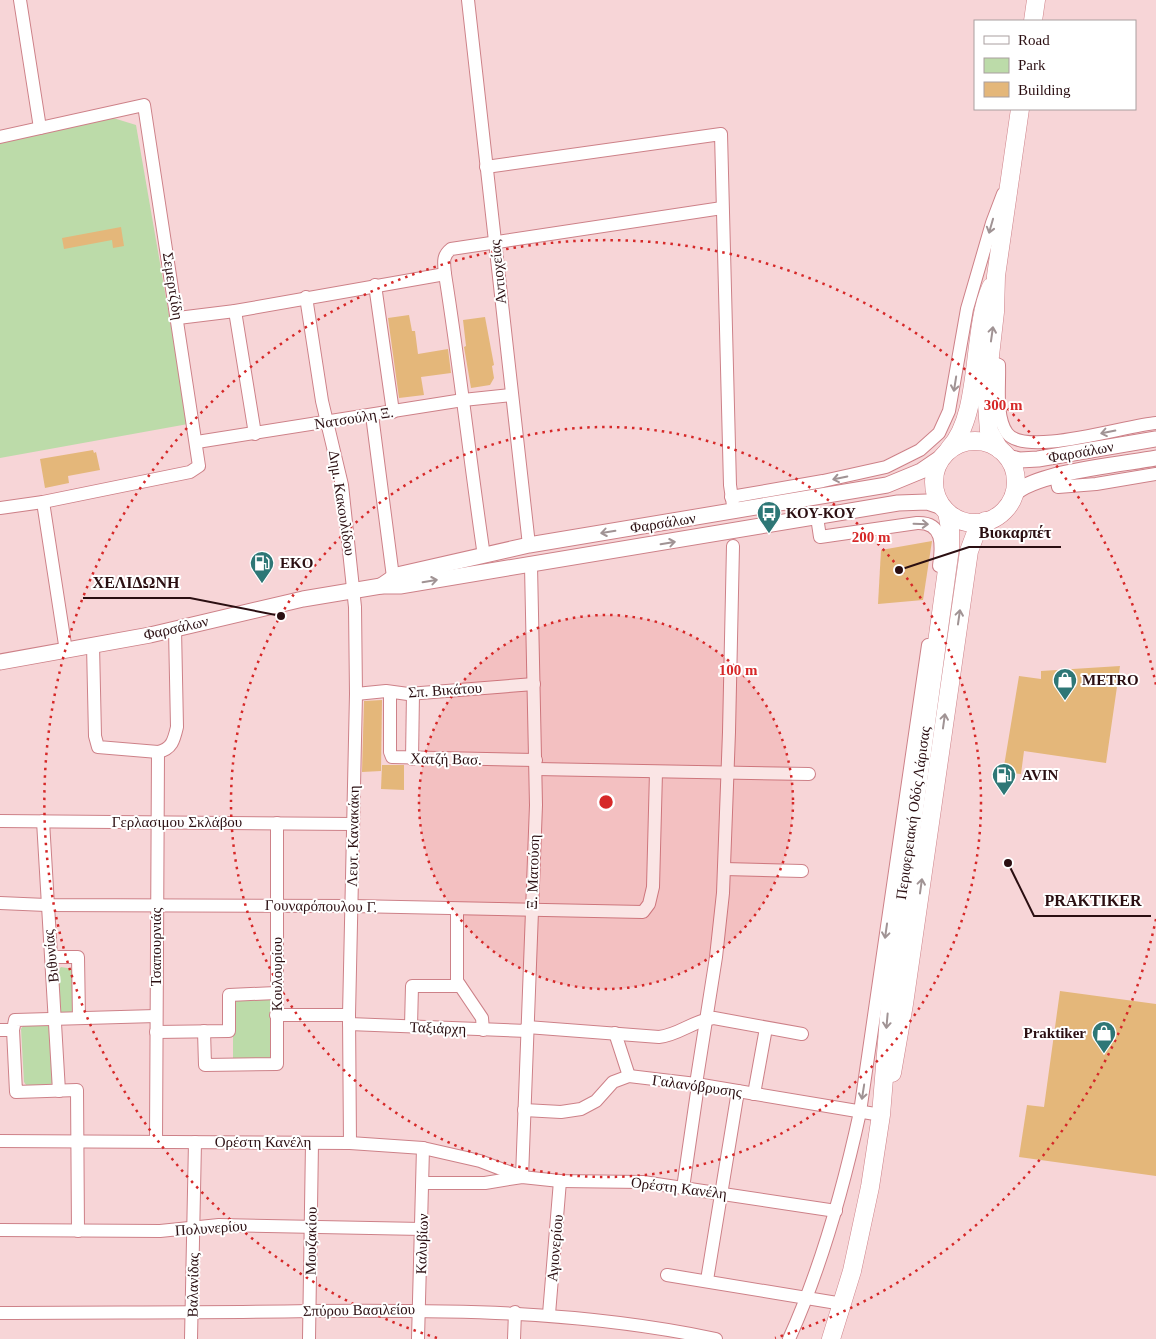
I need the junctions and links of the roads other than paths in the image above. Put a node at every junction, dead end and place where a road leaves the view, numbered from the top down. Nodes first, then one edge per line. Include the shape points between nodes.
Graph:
1 (20, 0) edge
2 (468, 0) edge
3 (1036, 0) edge
4 (1032, 20) edge
5 (1020, 110) edge
6 (40, 128) junction
7 (0, 137) edge
8 (486, 167) junction
9 (1009, 181) junction
10 (722, 208) junction
11 (495, 242) junction
12 (445, 274) junction
13 (996, 276) junction
14 (375, 285) junction
15 (306, 297) junction
16 (235, 310) junction
17 (178, 318) junction
18 (994, 363) junction
19 (511, 395) junction
20 (463, 400) junction
21 (393, 412) junction
22 (372, 415) junction
23 (327, 423) junction
24 (1156, 423) edge
25 (255, 434) junction
26 (1156, 439) edge
27 (197, 442) junction
28 (1003, 453) junction
29 (945, 454) junction
30 (1156, 458) edge
31 (1156, 474) edge
32 (1057, 482) junction
33 (1013, 495) junction
34 (43, 502) junction
35 (732, 504) junction
36 (0, 508) edge
37 (945, 510) junction
38 (817, 517) junction
39 (985, 522) junction
40 (529, 545) junction
41 (733, 546) dead end
42 (484, 556) junction
43 (531, 566) junction
44 (387, 581) junction
45 (941, 581) junction
46 (354, 590) junction
47 (175, 629) junction
48 (93, 646) junction
49 (66, 651) junction
50 (0, 662) edge
51 (534, 684) junction
52 (390, 692) junction
53 (413, 693) junction
54 (356, 694) junction
55 (158, 752) junction
56 (412, 759) junction
57 (536, 764) junction
58 (656, 772) junction
59 (727, 773) junction
60 (809, 774) dead end
61 (0, 821) edge
62 (43, 821) junction
63 (156, 823) junction
64 (277, 823) junction
65 (353, 824) junction
66 (724, 869) junction
67 (802, 871) dead end
68 (0, 903) edge
69 (46, 905) junction
70 (156, 906) junction
71 (277, 906) junction
72 (352, 906) junction
73 (456, 910) junction
74 (531, 911) junction
75 (52, 957) junction
76 (460, 986) junction
77 (276, 993) junction
78 (156, 1016) junction
79 (276, 1016) junction
80 (80, 1018) junction
81 (55, 1019) junction
82 (349, 1019) junction
83 (706, 1019) junction
84 (411, 1026) junction
85 (766, 1028) junction
86 (527, 1029) junction
87 (0, 1030) edge
88 (13, 1030) junction
89 (483, 1030) junction
90 (204, 1031) junction
91 (156, 1032) junction
92 (615, 1033) junction
93 (802, 1034) dead end
94 (629, 1076) junction
95 (697, 1084) junction
96 (59, 1091) junction
97 (738, 1091) junction
98 (754, 1094) junction
99 (524, 1110) junction
100 (860, 1112) junction
101 (881, 1115) junction
102 (0, 1141) edge
103 (78, 1142) junction
104 (156, 1142) junction
105 (195, 1142) junction
106 (312, 1142) junction
107 (350, 1143) junction
108 (423, 1148) junction
109 (522, 1177) junction
110 (560, 1181) junction
111 (424, 1184) junction
112 (683, 1188) junction
113 (723, 1193) junction
114 (836, 1210) junction
115 (311, 1226) junction
116 (194, 1228) junction
117 (422, 1229) junction
118 (0, 1230) edge
119 (78, 1231) junction
120 (667, 1275) dead end
121 (707, 1280) junction
122 (807, 1298) junction
123 (843, 1304) junction
124 (419, 1309) junction
125 (309, 1311) junction
126 (192, 1312) junction
127 (515, 1312) junction
128 (0, 1313) edge
129 (549, 1314) junction
130 (192, 1339) edge
131 (309, 1339) edge
132 (418, 1339) edge
133 (514, 1339) edge
134 (716, 1339) edge
135 (789, 1339) edge
136 (831, 1339) edge

1 - 6 street
2 - 8 street, Αντιοχείας
3 - 4 highway
5 - 9 highway
6 - 7 street
6 - 17 street, Σεμερτζίδη via 144,106
8 - 10 street via 721,134
8 - 11 street, Αντιοχείας
9 - 13 highway
9 -> 35 street via 992,223 972,294 953,398 938,433 920,450 886,466
10 - 11 street
10 - 35 street
11 - 12 street via 451,249 444,258
11 - 19 street, Αντιοχείας
12 - 14 street
12 - 20 street
18 -> 13 highway
13 - 29 highway via 984,308 966,419 957,440
14 - 15 street
14 - 21 street
15 - 16 street
15 - 23 street, Δημ. Κακουλίδου
16 - 17 street
16 - 25 street
17 - 27 street, Σεμερτζίδη
24 -> 18 street via 1048,441 1016,440 1006,432 1002,420
18 - 28 highway via 986,391 986,416 988,431
19 - 20 street, Νατσούλη Ξ.
19 - 40 street, Αντιοχείας
20 - 21 street, Νατσούλη Ξ.
20 - 42 street
21 - 22 street, Νατσούλη Ξ.
22 - 23 street, Νατσούλη Ξ.
22 - 44 street
23 - 25 street, Νατσούλη Ξ.
23 - 46 street, Δημ. Κακουλίδου via 342,485
25 - 27 street, Νατσούλη Ξ.
26 - 28 main road, Φαρσάλων via 1038,459 1020,460
27 - 34 street, Σεμερτζίδη via 199,466 190,472
28 - 29 highway via 990,444 973,441 962,443
28 - 33 highway via 1015,475
29 - 35 main road, Φαρσάλων via 899,482
29 - 37 highway via 934,479 935,491
30 - 32 main road, Φαρσάλων
31 - 32 street via 1096,484
32 - 33 main road, Φαρσάλων via 1025,487
33 - 39 highway via 1002,512
34 - 36 street
34 - 49 street
35 -> 40 main road, Φαρσάλων
37 - 38 main road, Φαρσάλων via 927,502 898,503
37 - 39 highway via 962,521
37 - 45 highway, Περιφερειακή Οδός Λάρισας via 950,537
43 -> 38 main road, Φαρσάλων
38 -> 45 street via 820,537 917,523 931,524 937,530 941,547
101 -> 39 highway, Περιφερειακή Οδός Λάρισας via 897,1049 969,551 978,527
40 - 42 main road, Φαρσάλων
41 - 59 street
42 - 44 main road, Φαρσάλων
44 -> 43 main road, Φαρσάλων via 400,586
43 - 51 street, Ξ. Ματούση
44 - 46 main road, Φαρσάλων
45 -> 100 street
45 -> 101 highway, Περιφερειακή Οδός Λάρισας via 894,956
46 - 47 main road, Φαρσάλων
46 - 54 street, Λευτ. Κανακάκη
47 - 48 main road, Φαρσάλων
47 - 55 street via 177,727 173,742 166,750
48 - 49 main road, Φαρσάλων
48 - 55 street via 95,742 98,748
49 - 50 main road, Φαρσάλων
51 - 53 street, Σπ. Βικάτου
51 - 57 street, Ξ. Ματούση
52 - 53 street, Σπ. Βικάτου
52 - 54 street, Σπ. Βικάτου
52 - 56 street, Χατζή Βασ. via 390,752 395,758
53 - 56 street
54 - 65 street, Λευτ. Κανακάκη
55 - 63 street, Τσαπουρνιάς
56 - 57 street, Χατζή Βασ.
57 - 58 street, Χατζή Βασ.
57 - 74 street, Ξ. Ματούση
58 - 59 street, Χατζή Βασ.
58 - 74 street, Γουναρόπουλου Γ. via 653,887 649,904 643,912
59 - 60 street, Χατζή Βασ.
59 - 66 street
61 - 62 street, Γερλασιμου Σκλάβου
62 - 63 street, Γερλασιμου Σκλάβου
62 - 69 street, Βιθυνίας
63 - 64 street, Γερλασιμου Σκλάβου
63 - 70 street, Τσαπουρνιάς
64 - 65 street, Γερλασιμου Σκλάβου
64 - 71 street, Κουλουρίου
65 - 72 street, Λευτ. Κανακάκη
66 - 67 street
66 - 83 street via 718,944
68 - 69 street, Γουναρόπουλου Γ.
69 - 70 street, Γουναρόπουλου Γ.
69 - 75 street, Βιθυνίας
70 - 71 street, Γουναρόπουλου Γ.
70 - 78 street, Τσαπουρνιάς
71 - 72 street, Γουναρόπουλου Γ.
71 - 77 street, Κουλουρίου
72 - 73 street, Γουναρόπουλου Γ.
72 - 82 street, Λευτ. Κανακάκη
73 - 74 street, Γουναρόπουλου Γ.
73 - 76 street via 456,978
74 - 86 street, Ξ. Ματούση
75 - 80 street via 78,957
75 - 81 street, Βιθυνίας
76 - 84 street via 412,986
76 - 89 street via 482,1018
77 - 79 street, Κουλουρίου
77 - 90 street via 229,995 229,1031
78 - 80 street
78 - 91 street, Τσαπουρνιάς
79 - 82 street, Ταξιάρχη
79 - 90 street, Κουλουρίου via 277,1064 206,1065
80 - 81 street
81 - 88 street via 14,1020
81 - 96 street, Βιθυνίας
82 - 84 street, Ταξιάρχη
82 - 107 street, Λευτ. Κανακάκη
83 - 85 street
83 - 92 street, Ταξιάρχη via 668,1036
83 - 95 street
84 - 89 street, Ταξιάρχη
85 - 93 street
85 - 98 street
86 - 89 street, Ταξιάρχη
86 - 92 street, Ταξιάρχη
86 - 99 street, Ξ. Ματούση
87 - 88 street
88 - 96 street via 16,1092
90 - 91 street
91 - 104 street, Τσαπουρνιάς
92 - 94 street
94 - 95 street, Γαλανόβρυσης
94 - 99 street via 613,1082 596,1101 581,1110
95 - 97 street, Γαλανόβρυσης
95 - 112 street
96 - 103 street via 77,1090
97 - 98 street, Γαλανόβρυσης
97 - 113 street
98 - 100 street, Γαλανόβρυσης
99 - 109 street, Ξ. Ματούση
100 - 101 street, Γαλανόβρυσης
100 - 114 street
101 - 123 highway, Περιφερειακή Οδός Λάρισας via 865,1216
102 - 103 street, Ορέστη Κανέλη
103 - 104 street, Ορέστη Κανέλη
103 - 119 street
104 - 105 street, Ορέστη Κανέλη
105 - 106 street, Ορέστη Κανέλη
105 - 116 street, Βαλανίδας
106 - 107 street, Ορέστη Κανέλη
106 - 115 street, Μουζακίου
107 - 108 street, Ορέστη Κανέλη
108 - 109 street, Ορέστη Κανέλη via 480,1161
108 - 111 street, Καλυβίων
109 - 110 street, Ορέστη Κανέλη
109 - 111 street, Ορέστη Κανέλη via 485,1183
110 - 112 street, Ορέστη Κανέλη via 643,1182
110 - 129 street, Αγιονερίου
111 - 117 street, Καλυβίων
112 - 113 street, Ορέστη Κανέλη
113 - 114 street, Ορέστη Κανέλη
113 - 121 street
114 - 122 street
115 - 116 street, Πολυνερίου via 218,1225
115 - 117 street, Πολυνερίου
115 - 125 street, Μουζακίου
116 - 119 street, Πολυνερίου
116 - 126 street, Βαλανίδας
117 - 124 street, Καλυβίων
118 - 119 street, Πολυνερίου
120 - 121 street
121 - 122 street
122 - 123 street
122 - 135 street
123 - 136 highway, Περιφερειακή Οδός Λάρισας
124 - 125 street, Σπύρου Βασιλείου
124 - 127 street, Σπύρου Βασιλείου
124 - 132 street, Καλυβίων
125 - 126 street, Σπύρου Βασιλείου
125 - 131 street, Μουζακίου
126 - 128 street, Σπύρου Βασιλείου
126 - 130 street, Βαλανίδας
127 - 129 street, Σπύρου Βασιλείου
127 - 133 street
129 - 134 street, Σπύρου Βασιλείου via 628,1322

